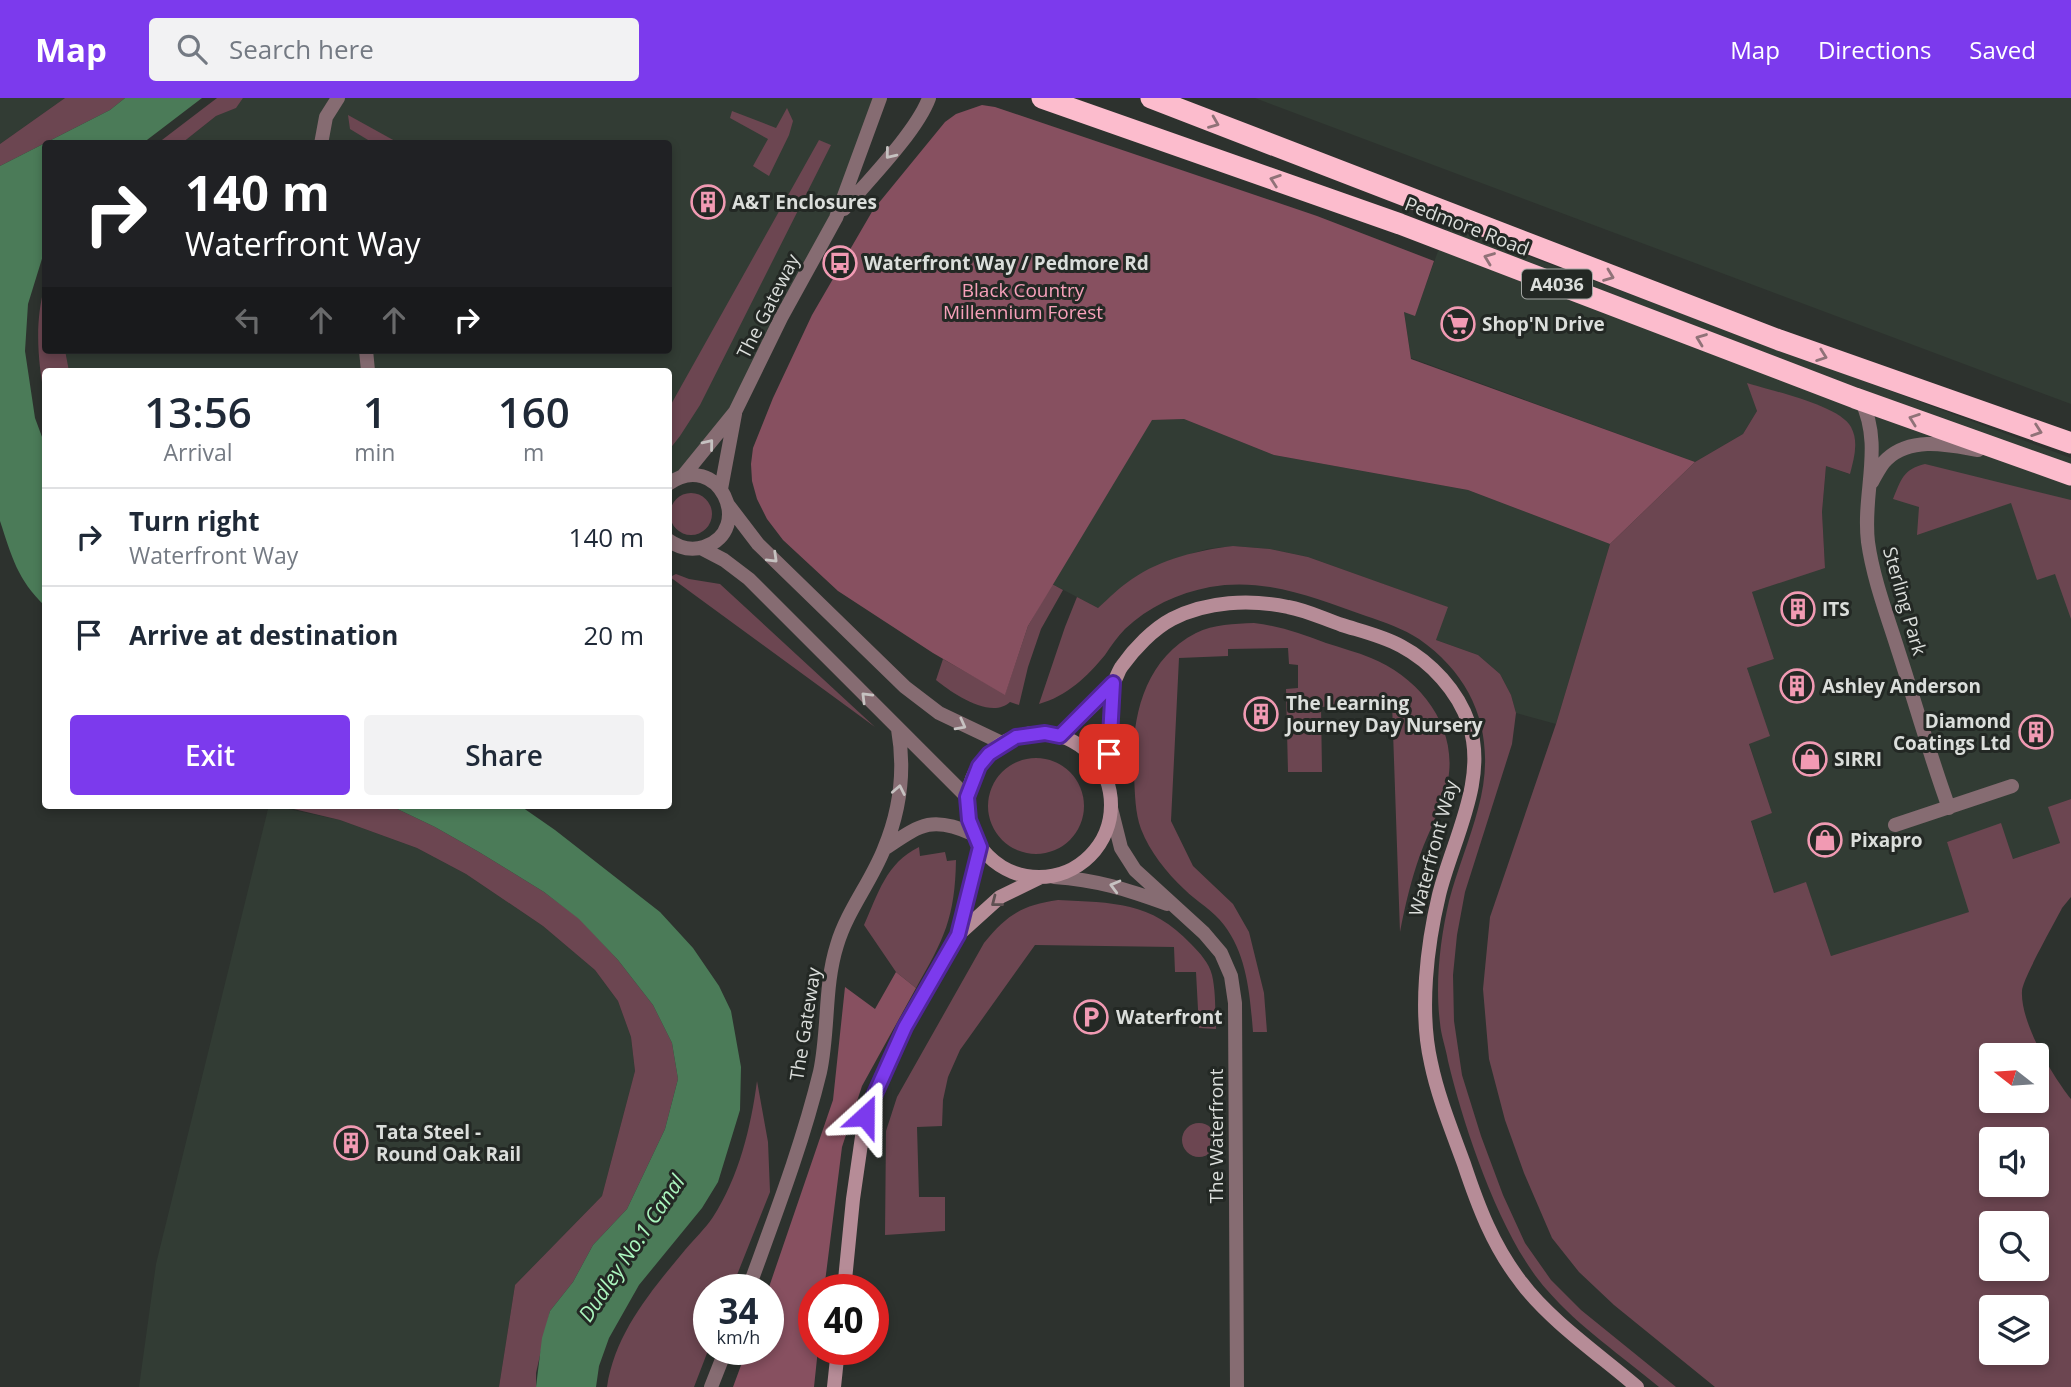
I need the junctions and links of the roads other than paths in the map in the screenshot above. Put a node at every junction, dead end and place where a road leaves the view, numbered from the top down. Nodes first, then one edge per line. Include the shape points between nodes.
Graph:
1 (338, 98) edge
2 (1042, 98) edge
3 (1151, 98) edge
4 (880, 99) edge
5 (930, 101) edge
6 (322, 140) edge
7 (836, 218) junction
8 (1861, 400) junction
9 (735, 412) junction
10 (2071, 443) edge
11 (2025, 458) junction
12 (2071, 475) edge
13 (683, 476) junction
14 (672, 482) edge
15 (1871, 483) junction
16 (721, 489) junction
17 (729, 506) junction
18 (672, 542) edge
19 (701, 548) junction
20 (1113, 683) junction
21 (898, 729) junction
22 (1060, 736) junction
23 (1002, 744) junction
24 (1107, 780) junction
25 (2012, 786) dead end
26 (967, 797) junction
27 (1111, 808) junction
28 (1949, 808) junction
29 (1895, 825) dead end
30 (976, 841) junction
31 (884, 849) junction
32 (1046, 877) junction
33 (1175, 907) junction
34 (958, 935) junction
35 (754, 1274) edge
36 (846, 1274) edge
37 (720, 1365) edge
38 (836, 1365) edge
39 (711, 1387) edge
40 (834, 1387) edge
41 (1237, 1387) edge
42 (1637, 1387) edge

1 - 6 street via 326,117
8 -> 2 highway, Pedmore Road / A4036 via 1399,225
3 -> 10 highway, Pedmore Road / A4036 via 1754,330
4 - 7 street, The Gateway
5 -> 7 street, The Gateway
7 - 9 street, The Gateway
11 -> 8 highway, Pedmore Road / A4036
8 - 15 street, Sterling Park via 1873,438
13 -> 9 street, The Gateway
9 - 16 street, The Gateway
11 - 12 highway, Pedmore Road / A4036
11 - 15 street via 1940,443 1912,446 1887,459
13 - 14 street, The Gateway
13 - 16 street via 708,478
15 - 28 street, Sterling Park via 1868,543
16 - 17 street
17 - 19 street via 725,529
17 -> 23 street via 758,544 905,687 939,713
18 - 19 street
21 -> 19 street via 748,579
20 - 22 street, Waterfront Way
20 - 24 street, Waterfront Way
20 - 42 street, Waterfront Way via 1139,645 1168,621 1193,609 1257,603 1290,607 1399,645 1423,660 1459,700 1470,726 1475,757 1471,789 1432,921 1427,971 1430,1059 1478,1205 1504,1258 1542,1305
21 - 26 street
31 -> 21 street, The Gateway via 902,778
22 - 23 street via 1030,734
22 - 24 street, Waterfront Way via 1089,753
23 - 26 street via 979,766
24 - 27 street, Waterfront Way
25 - 28 street
26 - 30 street, Waterfront Way
27 - 32 street, Waterfront Way via 1103,840 1091,857 1073,869
27 - 33 street, The Waterfront via 1121,848 1135,870
28 - 29 street
30 - 31 street via 952,825 928,823
30 - 32 street via 996,864 1017,874
30 - 34 street, Waterfront Way
31 - 35 street, The Gateway via 837,945 820,1069
33 -> 32 street, The Waterfront via 1099,882
32 -> 34 street, Waterfront Way via 1000,897
33 - 41 street, The Waterfront via 1221,953 1235,1003
34 - 36 street, Waterfront Way via 905,1027 865,1116
37 - 39 street
38 - 40 street

